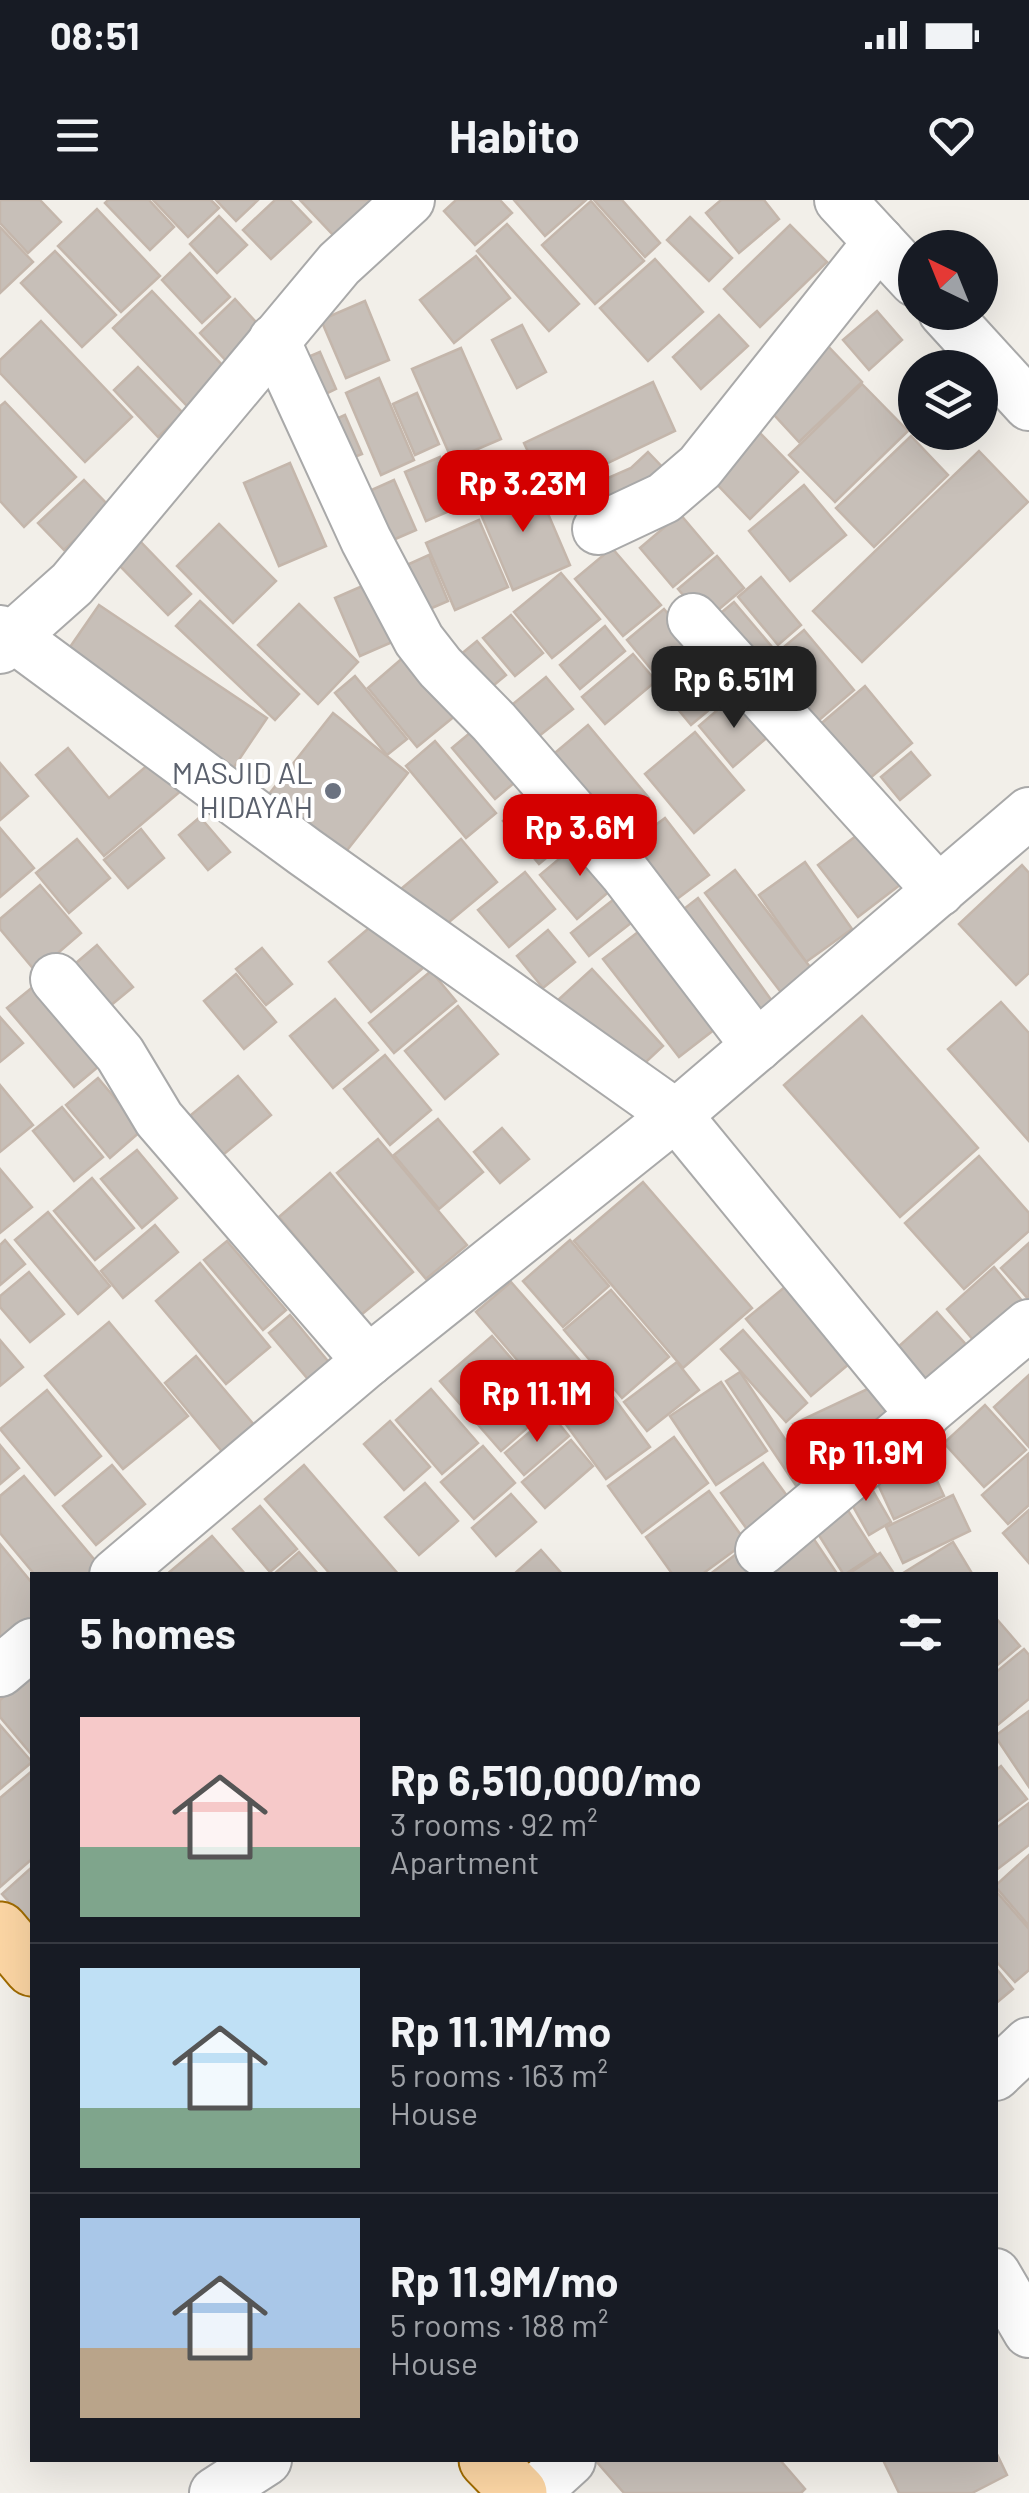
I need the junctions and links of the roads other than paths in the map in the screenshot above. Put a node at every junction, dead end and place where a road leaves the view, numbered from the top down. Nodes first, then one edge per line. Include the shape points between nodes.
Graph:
1 (409, 200) edge
2 (840, 200) edge
3 (880, 242) junction
4 (898, 262) edge
5 (960, 330) edge
6 (274, 340) junction
7 (1029, 405) edge
8 (598, 529) dead end
9 (693, 620) dead end
10 (5, 639) edge
11 (1029, 813) edge
12 (939, 891) junction
13 (56, 979) dead end
14 (757, 1046) junction
15 (676, 1115) junction
16 (1029, 1325) edge
17 (368, 1362) junction
18 (923, 1416) junction
19 (761, 1550) dead end
20 (118, 1572) edge
21 (30, 1646) edge
22 (0, 1671) edge
23 (0, 1930) edge
24 (30, 1966) edge
25 (1029, 2043) edge
26 (998, 2072) edge
27 (998, 2279) edge
28 (1029, 2332) edge
29 (263, 2462) edge
30 (489, 2462) edge
31 (568, 2462) edge
32 (215, 2493) edge
33 (519, 2493) edge
34 (534, 2493) edge

1 - 6 street via 339,264
2 - 3 street
3 - 4 street
3 - 8 street via 700,467 664,498
5 - 7 street
6 - 10 street via 72,584
6 - 14 street via 418,640 625,873
9 - 12 street
10 - 15 street
11 - 12 street
12 - 14 street
13 - 17 street via 120,1054 159,1120
14 - 15 street
15 - 17 street
15 - 18 street
16 - 18 street
17 - 20 street
18 - 19 street
21 - 22 street
23 - 24 main road
25 - 26 street
27 - 28 street
29 - 32 street
30 - 33 main road
31 - 34 street

